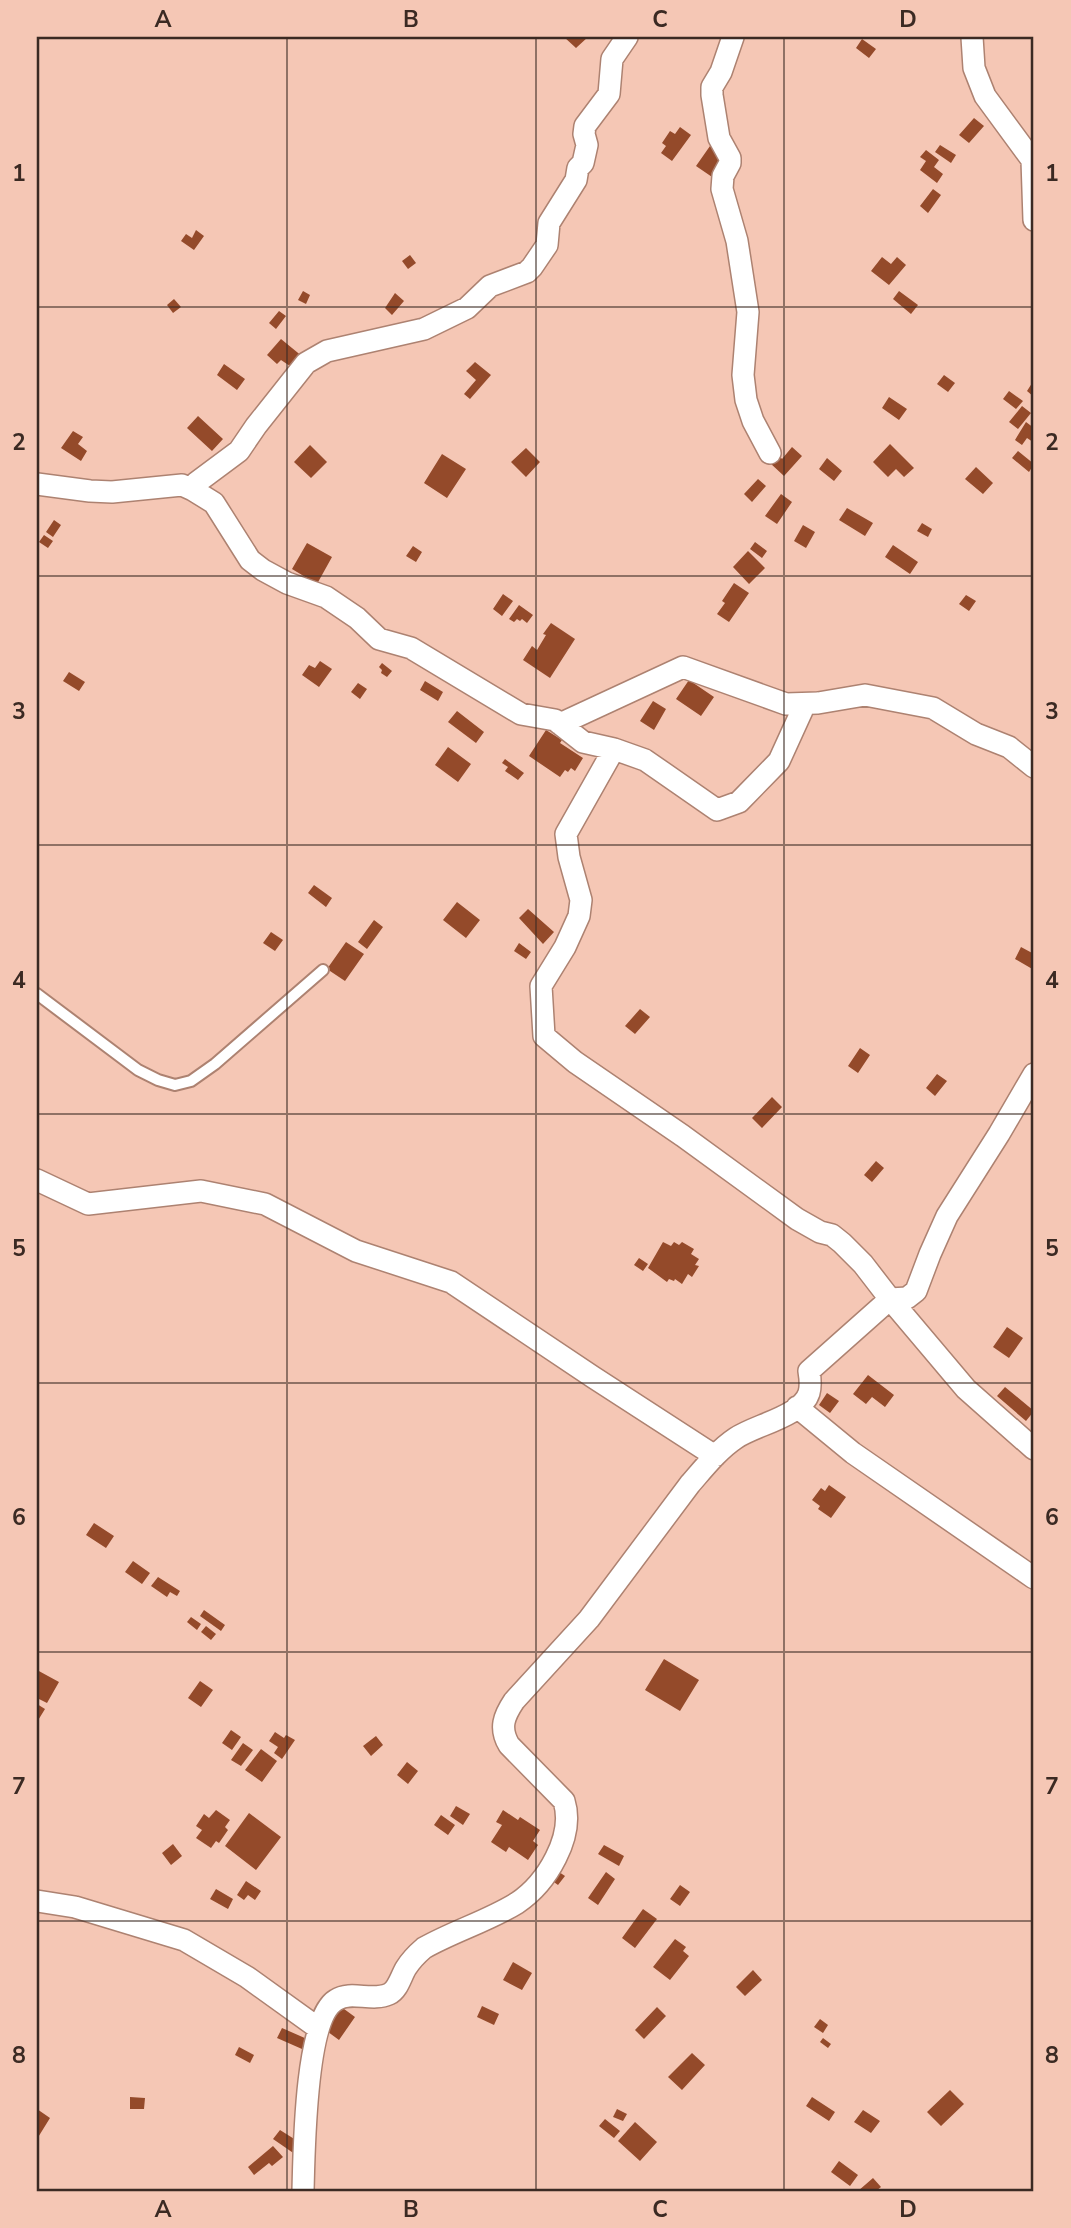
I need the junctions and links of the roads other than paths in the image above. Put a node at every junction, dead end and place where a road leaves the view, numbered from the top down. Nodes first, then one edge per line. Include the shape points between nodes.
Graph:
1 (627, 37) edge
2 (733, 37) edge
3 (971, 37) edge
4 (1034, 220) edge
5 (771, 453) dead end
6 (37, 484) edge
7 (193, 490) junction
8 (805, 704) junction
9 (560, 724) junction
10 (614, 749) junction
11 (1034, 766) edge
12 (323, 970) dead end
13 (37, 994) edge
14 (1034, 1073) edge
15 (37, 1180) edge
16 (890, 1299) junction
17 (797, 1407) junction
18 (1034, 1449) edge
19 (715, 1456) junction
20 (1034, 1578) edge
21 (37, 1901) edge
22 (318, 2028) junction
23 (303, 2191) edge

1 - 7 street via 612,59 609,94 585,126 585,155 576,180 549,223 547,245 532,267 490,286 467,308 424,329 327,351 306,363 239,452
2 - 5 street via 712,95 719,138 730,158 722,190 737,241 748,312 743,375 746,400
3 - 4 street via 974,68 985,96 1032,160
6 - 7 street via 112,492 182,485
7 - 9 street via 214,503 243,551 263,570 326,597 379,639 411,648 521,714
8 - 9 street via 786,704 683,667
8 - 10 street via 779,761 739,802 717,810 645,760
8 - 11 street via 865,695 933,708 976,734 1009,747
9 - 10 street via 583,742
10 - 16 street via 566,834 581,900 565,947 541,986 544,1036 797,1219 832,1234
12 - 13 lane via 215,1064 191,1081 175,1085 138,1070
14 - 16 street via 947,1216 916,1291 907,1298
15 - 19 street via 88,1204 201,1191 265,1204 356,1251 451,1282
16 - 17 street via 809,1371 809,1393
16 - 18 street via 966,1389
17 - 19 street via 738,1437
17 - 20 street via 853,1453
19 - 22 street via 580,1630 505,1714 503,1735 509,1745 564,1801 568,1813 564,1842 550,1867 521,1900 418,1954 389,1994 335,2000
21 - 22 street via 75,1907 184,1940 247,1977
22 - 23 street via 307,2105

